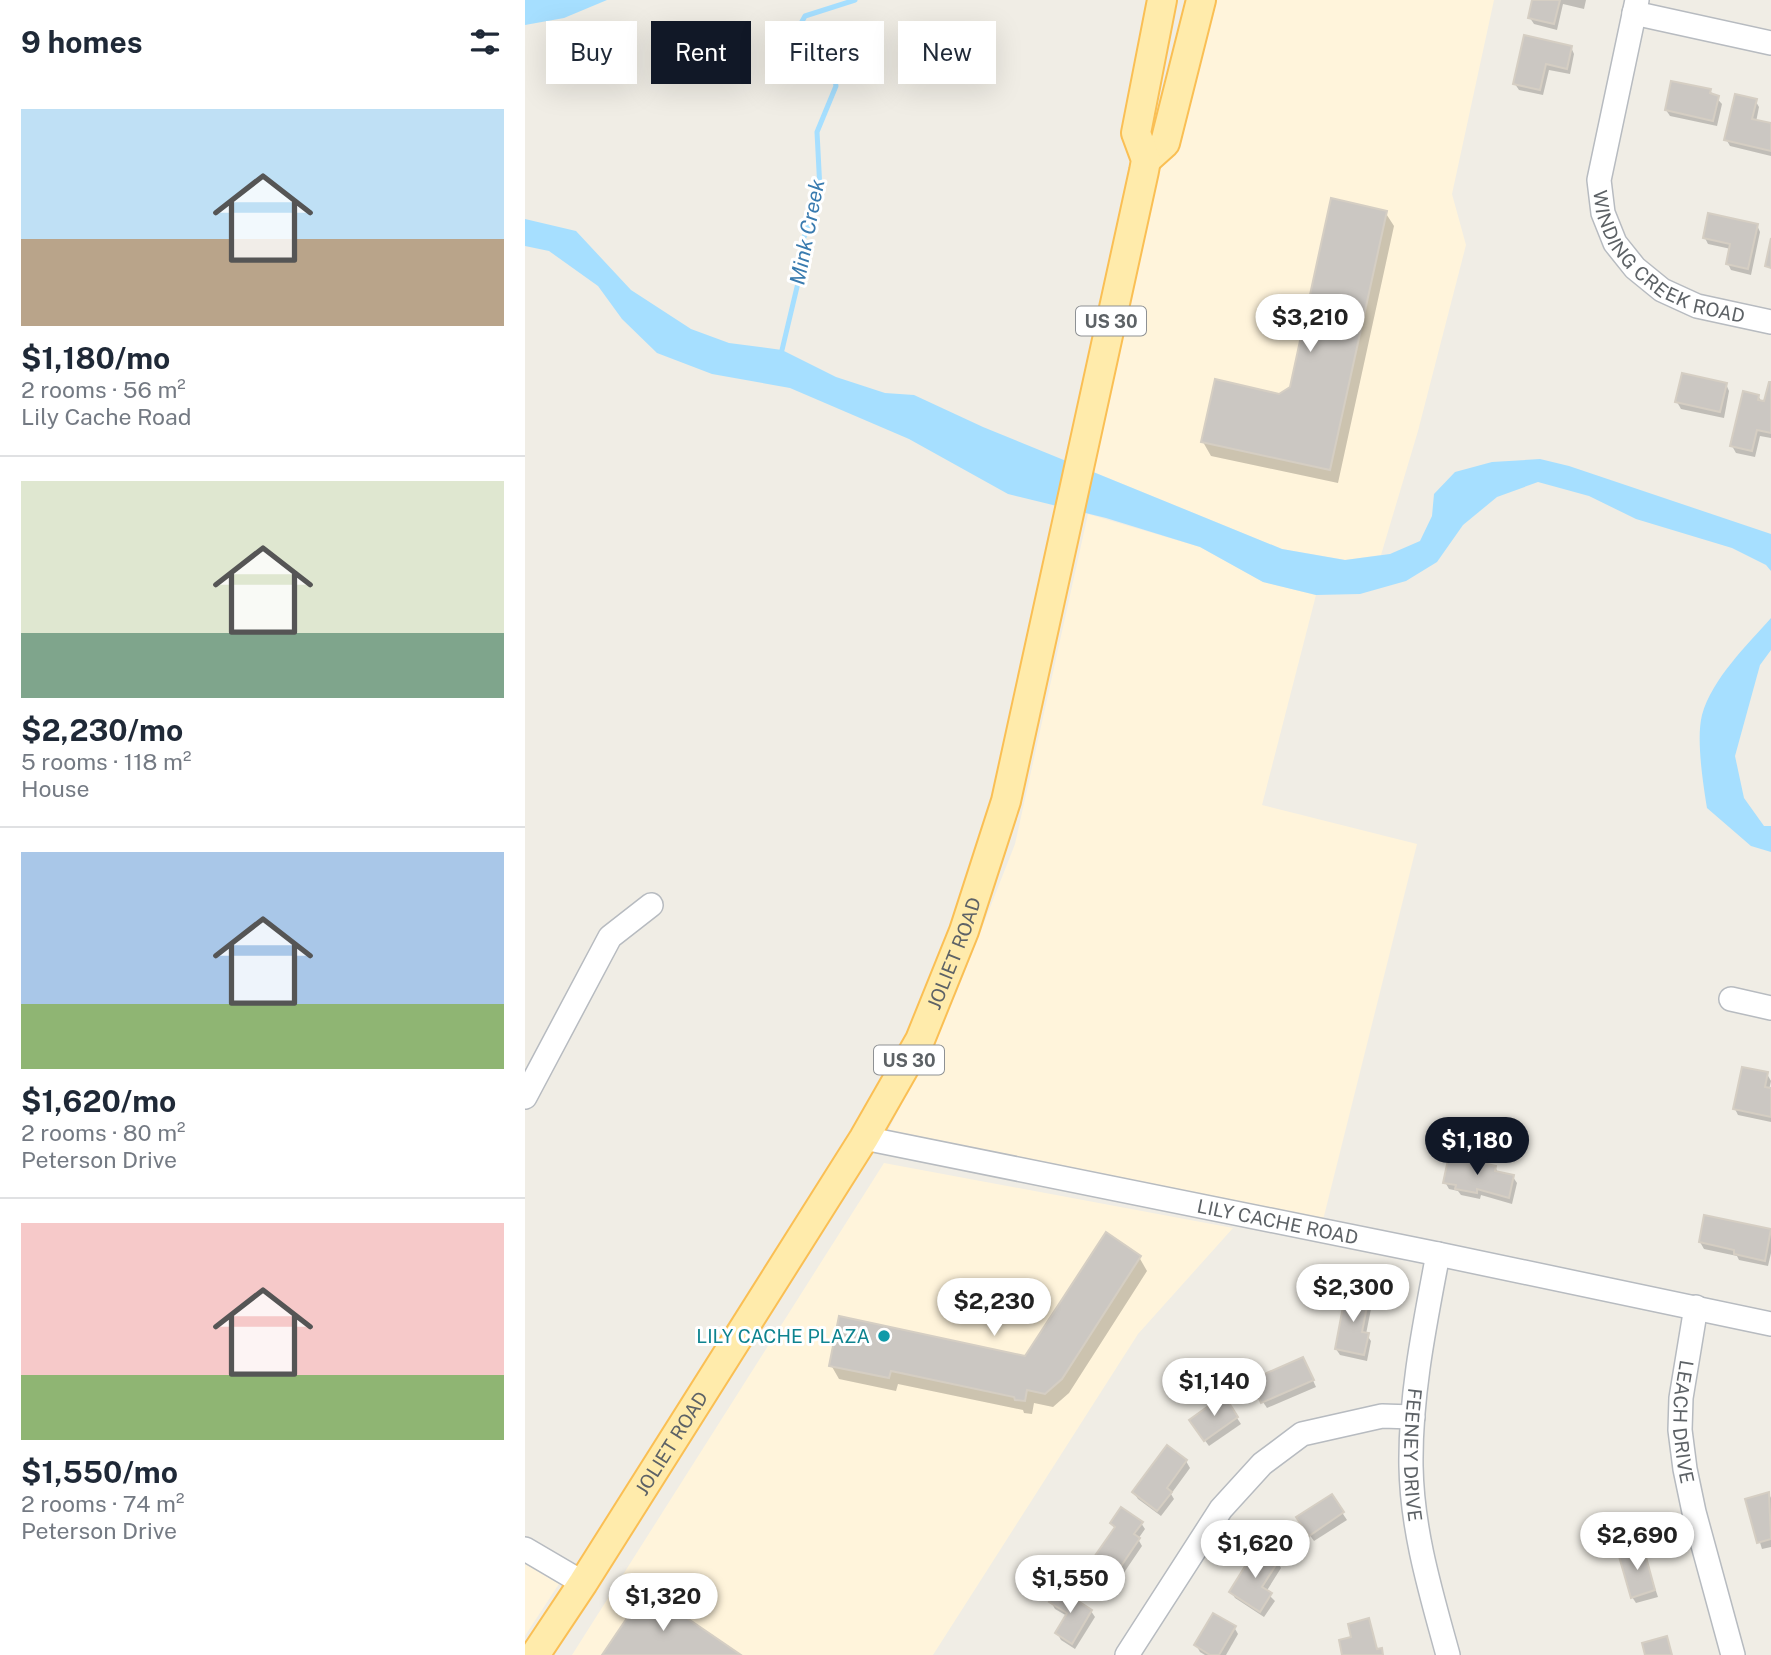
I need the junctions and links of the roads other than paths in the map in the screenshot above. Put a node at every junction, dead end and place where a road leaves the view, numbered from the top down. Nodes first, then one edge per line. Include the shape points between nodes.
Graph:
1 (1161, 0) edge
2 (1201, 0) edge
3 (1635, 6) edge
4 (1771, 43) edge
5 (1146, 160) junction
6 (1771, 322) edge
7 (652, 905) dead end
8 (1731, 999) dead end
9 (1771, 1007) edge
10 (525, 1097) edge
11 (864, 1138) junction
12 (1438, 1254) junction
13 (1696, 1307) junction
14 (1771, 1324) edge
15 (1413, 1417) junction
16 (525, 1549) edge
17 (583, 1583) junction
18 (535, 1655) edge
19 (1127, 1655) edge
20 (1448, 1655) edge
21 (1733, 1655) edge

1 - 5 main road, JOLIET ROAD / US 30 via 1136,133
2 - 5 main road, JOLIET ROAD / US 30 via 1165,143
3 - 4 street
3 - 6 street, WINDING CREEK ROAD via 1599,180 1603,213 1615,243 1635,268 1663,290 1697,306
5 - 11 main road, JOLIET ROAD / US 30 via 1006,801 964,931 920,1040
7 - 10 street via 610,937
8 - 9 street
11 - 12 street, LILY CACHE ROAD
11 - 17 main road, JOLIET ROAD / US 30
12 - 13 street, LILY CACHE ROAD
12 - 15 street, FEENEY DRIVE
13 - 14 street, LILY CACHE ROAD
13 - 21 street, LEACH DRIVE via 1680,1430 1694,1512
15 - 19 street via 1382,1416 1302,1434 1262,1464 1221,1509
15 - 20 street, FEENEY DRIVE via 1411,1468 1417,1523
16 - 17 street
17 - 18 main road, JOLIET ROAD / US 30

